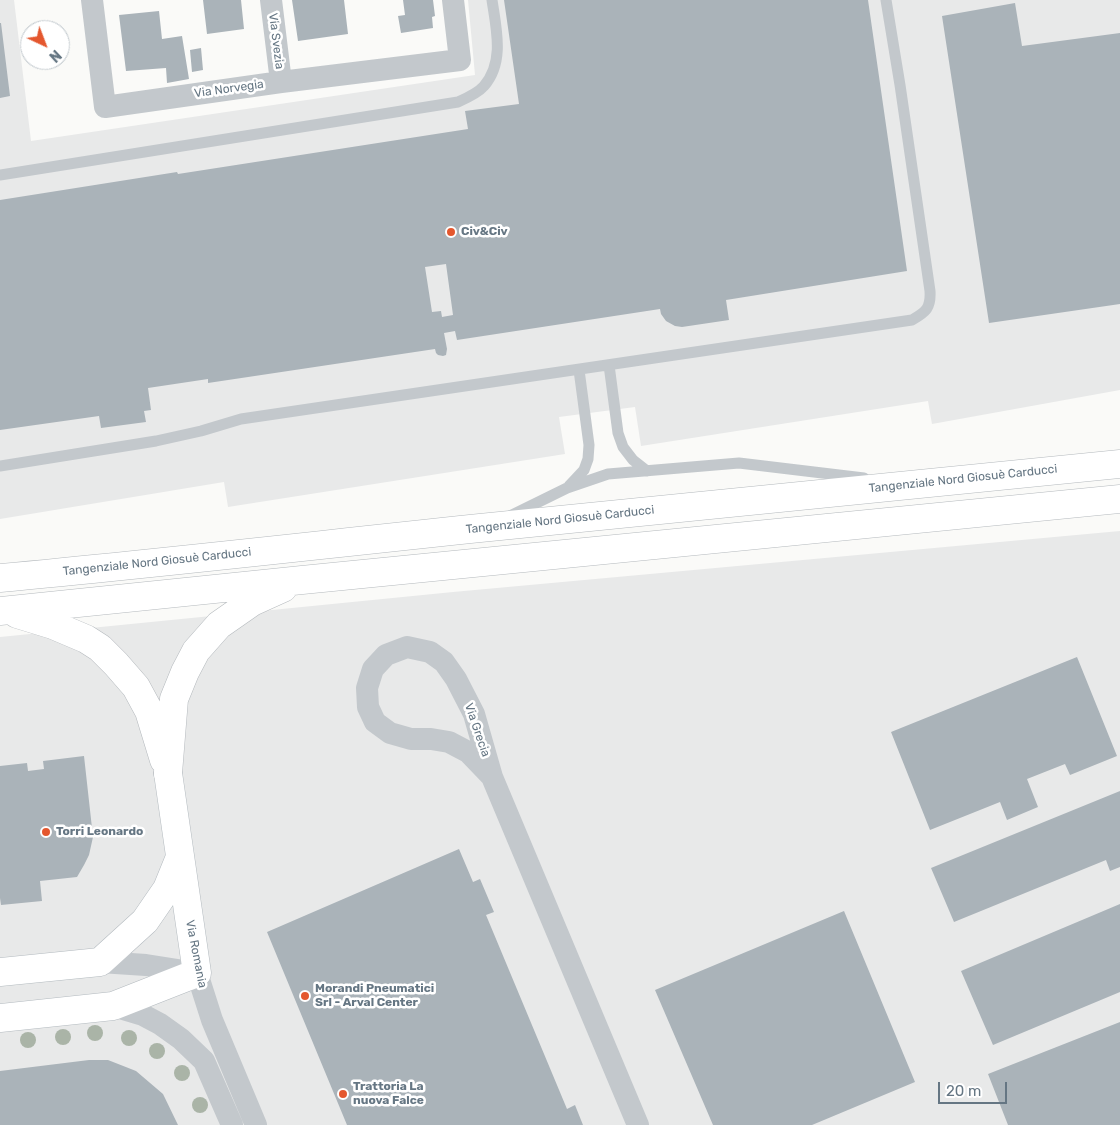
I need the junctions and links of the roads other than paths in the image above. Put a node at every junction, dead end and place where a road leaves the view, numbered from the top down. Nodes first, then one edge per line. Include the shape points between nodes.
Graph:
1 (92, 0) edge
2 (271, 0) edge
3 (454, 0) edge
4 (492, 0) edge
5 (886, 0) edge
6 (281, 82) junction
7 (0, 175) edge
8 (609, 365) junction
9 (579, 370) junction
10 (1120, 464) edge
11 (0, 466) edge
12 (647, 470) junction
13 (911, 484) junction
14 (568, 488) junction
15 (1120, 499) edge
16 (488, 527) junction
17 (0, 578) edge
18 (302, 580) junction
19 (3, 611) edge
20 (168, 773) junction
21 (492, 777) junction
22 (180, 857) junction
23 (100, 962) junction
24 (0, 972) edge
25 (197, 973) junction
26 (113, 1006) junction
27 (0, 1018) edge
28 (232, 1125) edge
29 (256, 1125) edge
30 (638, 1125) edge

1 - 6 street, Via Norvegia via 105,107
2 - 6 street, Via Svezia
3 - 6 street, Via Norvegia via 460,60
4 - 7 lane via 498,45 494,71 484,86 458,102
5 - 8 lane via 930,291 930,303 923,313 912,320
8 - 9 lane
8 - 12 lane via 618,433 623,447
9 - 11 lane via 242,419 156,441
9 - 14 lane via 588,458 584,470
10 - 13 main road, Tangenziale Nord Giosuè Carducci
12 - 13 lane via 739,463
12 - 14 lane via 608,474
13 - 16 main road, Tangenziale Nord Giosuè Carducci
14 - 16 lane
15 - 18 main road
16 - 17 main road, Tangenziale Nord Giosuè Carducci
18 - 19 main road
18 - 20 main road via 252,602 219,625 196,651 174,699
19 - 20 main road via 53,625 100,648 136,687 149,711
20 - 22 main road, Via Romania
21 - 21 street, Via Grecia via 474,714 444,662 430,652 407,647 386,654 373,669 367,688 368,707 375,722 390,733 411,739 431,738 449,742 468,752
21 - 30 street, Via Grecia
22 - 23 main road via 166,889 146,921
22 - 25 main road, Via Romania
23 - 24 main road
23 - 25 street
25 - 26 main road
25 - 29 street, Via Romania via 212,1020
26 - 27 main road
26 - 28 street via 160,1024 204,1061

